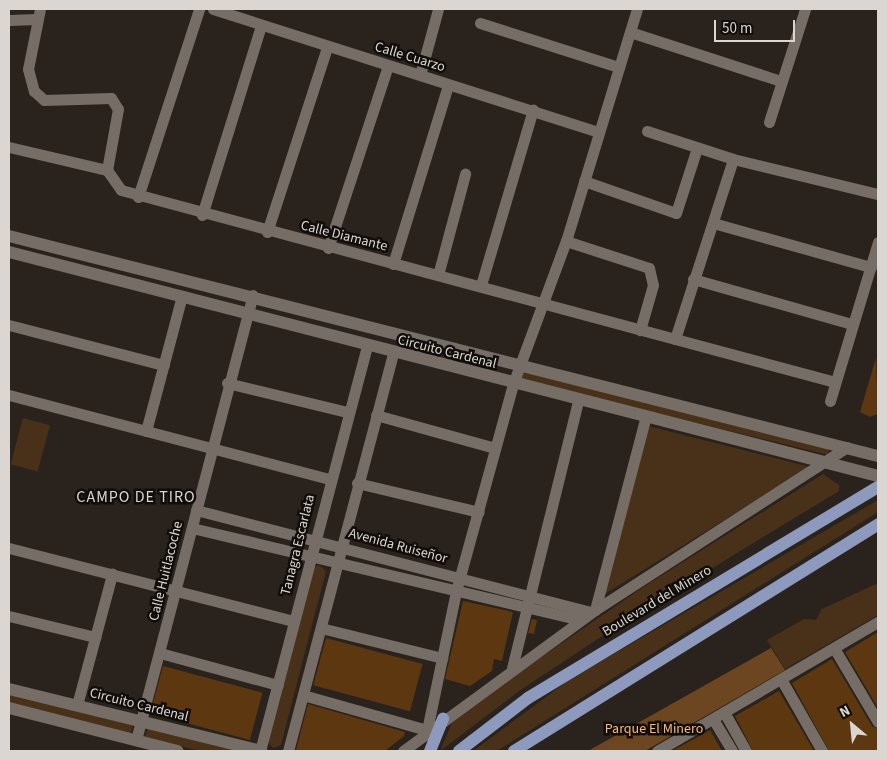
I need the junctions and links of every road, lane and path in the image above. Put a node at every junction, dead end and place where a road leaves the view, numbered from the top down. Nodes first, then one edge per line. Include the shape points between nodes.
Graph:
1 (199, 9) edge
2 (213, 9) edge
3 (637, 9) edge
4 (805, 9) edge
5 (435, 10) edge
6 (38, 14) edge
7 (9, 20) edge
8 (480, 23) dead end
9 (261, 26) junction
10 (630, 32) junction
11 (328, 47) junction
12 (388, 66) junction
13 (619, 67) junction
14 (420, 75) junction
15 (781, 81) junction
16 (448, 84) junction
17 (534, 110) junction
18 (769, 122) dead end
19 (647, 131) dead end
20 (599, 132) junction
21 (697, 148) junction
22 (10, 150) edge
23 (734, 159) junction
24 (107, 170) junction
25 (464, 174) dead end
26 (584, 181) junction
27 (878, 194) edge
28 (138, 197) junction
29 (202, 215) junction
30 (713, 223) junction
31 (267, 232) junction
32 (9, 236) edge
33 (566, 241) junction
34 (878, 242) edge
35 (328, 248) junction
36 (9, 252) edge
37 (393, 264) junction
38 (871, 267) junction
39 (438, 274) junction
40 (693, 279) junction
41 (481, 285) junction
42 (252, 295) junction
43 (182, 296) junction
44 (543, 302) junction
45 (248, 313) junction
46 (9, 324) edge
47 (852, 324) junction
48 (640, 330) junction
49 (675, 339) junction
50 (367, 346) junction
51 (393, 354) junction
52 (520, 363) junction
53 (164, 365) junction
54 (835, 382) junction
55 (228, 383) junction
56 (513, 384) junction
57 (9, 395) edge
58 (578, 401) junction
59 (830, 401) dead end
60 (347, 412) junction
61 (376, 416) junction
62 (646, 416) junction
63 (146, 431) junction
64 (210, 447) junction
65 (847, 447) junction
66 (495, 448) junction
67 (878, 456) edge
68 (827, 465) junction
69 (878, 476) edge
70 (330, 479) junction
71 (357, 483) junction
72 (878, 487) edge
73 (196, 510) junction
74 (479, 512) junction
75 (878, 524) edge
76 (192, 528) junction
77 (314, 541) junction
78 (340, 546) junction
79 (9, 548) edge
80 (311, 556) junction
81 (337, 562) junction
82 (112, 574) junction
83 (460, 578) junction
84 (177, 591) junction
85 (456, 591) junction
86 (526, 601) junction
87 (593, 611) junction
88 (9, 616) edge
89 (580, 620) junction
90 (294, 621) junction
91 (878, 622) edge
92 (321, 628) junction
93 (96, 637) junction
94 (834, 648) junction
95 (160, 653) junction
96 (442, 658) junction
97 (512, 668) junction
98 (780, 679) junction
99 (278, 685) junction
100 (9, 689) edge
101 (303, 695) junction
102 (77, 705) junction
103 (9, 708) edge
104 (724, 712) junction
105 (443, 718) junction
106 (713, 719) junction
107 (142, 720) junction
108 (878, 722) edge
109 (427, 730) junction
110 (136, 740) junction
111 (178, 751) edge
112 (261, 751) edge
113 (288, 751) edge
114 (403, 751) edge
115 (430, 751) edge
116 (459, 751) edge
117 (514, 751) edge
118 (657, 751) edge
119 (732, 751) edge
120 (746, 751) edge
121 (822, 751) edge

1 - 28 street
2 - 9 street, Calle Cuarzo
3 - 10 street
4 - 15 street
5 - 14 street
6 - 7 street
6 - 24 street via 28,69 34,90 44,100 111,98 118,108
8 - 13 street
9 - 11 street, Calle Cuarzo
9 - 29 street
10 - 13 street
10 - 15 street
11 - 12 street, Calle Cuarzo
11 - 31 street
12 - 14 street, Calle Cuarzo
12 - 35 street
13 - 20 street
14 - 16 street, Calle Cuarzo
15 - 18 street
16 - 17 street, Calle Cuarzo
16 - 37 street
17 - 20 street, Calle Cuarzo
17 - 41 street
19 - 21 street
20 - 26 street
21 - 23 street
21 - 26 street via 676,212
22 - 24 street
23 - 27 street
23 - 30 street
24 - 28 street, Calle Diamante via 111,182
25 - 39 street
26 - 33 street
28 - 29 street, Calle Diamante
29 - 31 street, Calle Diamante
30 - 38 street
30 - 40 street
31 - 35 street, Calle Diamante
32 - 42 street, Circuito Cardenal
33 - 44 street
33 - 48 street via 649,268 653,285
34 - 38 street
35 - 37 street, Calle Diamante
36 - 43 street, Circuito Cardenal
37 - 39 street, Calle Diamante
38 - 47 street
39 - 41 street, Calle Diamante
40 - 47 street
40 - 49 street
41 - 44 street, Calle Diamante
42 - 45 street, Calle Huitlacoche
42 - 52 street, Circuito Cardenal
43 - 45 street, Circuito Cardenal
43 - 53 street
44 - 48 street, Calle Diamante
44 - 52 street
45 - 50 street, Circuito Cardenal
45 - 55 street, Calle Huitlacoche
46 - 53 street
47 - 54 street
48 - 49 street, Calle Diamante
49 - 54 street, Calle Diamante
50 - 51 street, Circuito Cardenal
50 - 60 street, Tanagra Escarlata
51 - 56 street, Circuito Cardenal
51 - 61 street
52 - 56 street
52 - 65 street, Circuito Cardenal
53 - 63 street
54 - 59 street
55 - 60 street
55 - 64 street, Calle Huitlacoche
56 - 58 street, Circuito Cardenal
56 - 66 street
57 - 63 street
58 - 62 street, Circuito Cardenal
58 - 86 street
60 - 70 street, Tanagra Escarlata
61 - 66 street
61 - 71 street
62 - 68 street, Circuito Cardenal
62 - 87 street
63 - 64 street
64 - 70 street
64 - 73 street, Calle Huitlacoche
65 - 67 street, Circuito Cardenal
65 - 68 street
66 - 74 street
68 - 69 street, Circuito Cardenal
68 - 87 street
70 - 77 street, Tanagra Escarlata
71 - 74 street
71 - 78 street
72 - 116 main road, Boulevard del Minero via 528,698
73 - 76 street, Calle Huitlacoche
73 - 77 street, Avenida Ruiseñor
74 - 83 street
75 - 117 main road
76 - 80 street, Avenida Ruiseñor
76 - 84 street, Calle Huitlacoche
77 - 78 street, Avenida Ruiseñor
77 - 80 street, Tanagra Escarlata
78 - 81 street
78 - 83 street, Avenida Ruiseñor
79 - 82 street
80 - 81 street, Avenida Ruiseñor
80 - 90 street, Tanagra Escarlata
81 - 85 street, Avenida Ruiseñor
81 - 92 street
82 - 84 street
82 - 93 street
83 - 85 street
83 - 86 street, Avenida Ruiseñor
84 - 90 street
84 - 95 street, Calle Huitlacoche
85 - 86 street, Avenida Ruiseñor
85 - 96 street
86 - 87 street, Avenida Ruiseñor
86 - 89 street, Avenida Ruiseñor
86 - 97 street
87 - 89 street
88 - 93 street
89 - 97 street
90 - 99 street, Tanagra Escarlata
91 - 94 street
92 - 96 street
92 - 101 street
93 - 102 street
94 - 98 street
94 - 108 street
95 - 99 street
95 - 107 street, Calle Huitlacoche
96 - 109 street
97 - 105 street
98 - 104 street
98 - 121 street
99 - 112 street, Tanagra Escarlata
100 - 102 street, Circuito Cardenal
101 - 109 street
101 - 113 street
102 - 107 street, Circuito Cardenal
103 - 110 street
104 - 106 street
104 - 120 street
105 - 109 street
105 - 115 main road
106 - 118 street
106 - 119 street
107 - 110 street, Calle Huitlacoche
107 - 112 street, Circuito Cardenal
109 - 114 street
110 - 111 street

